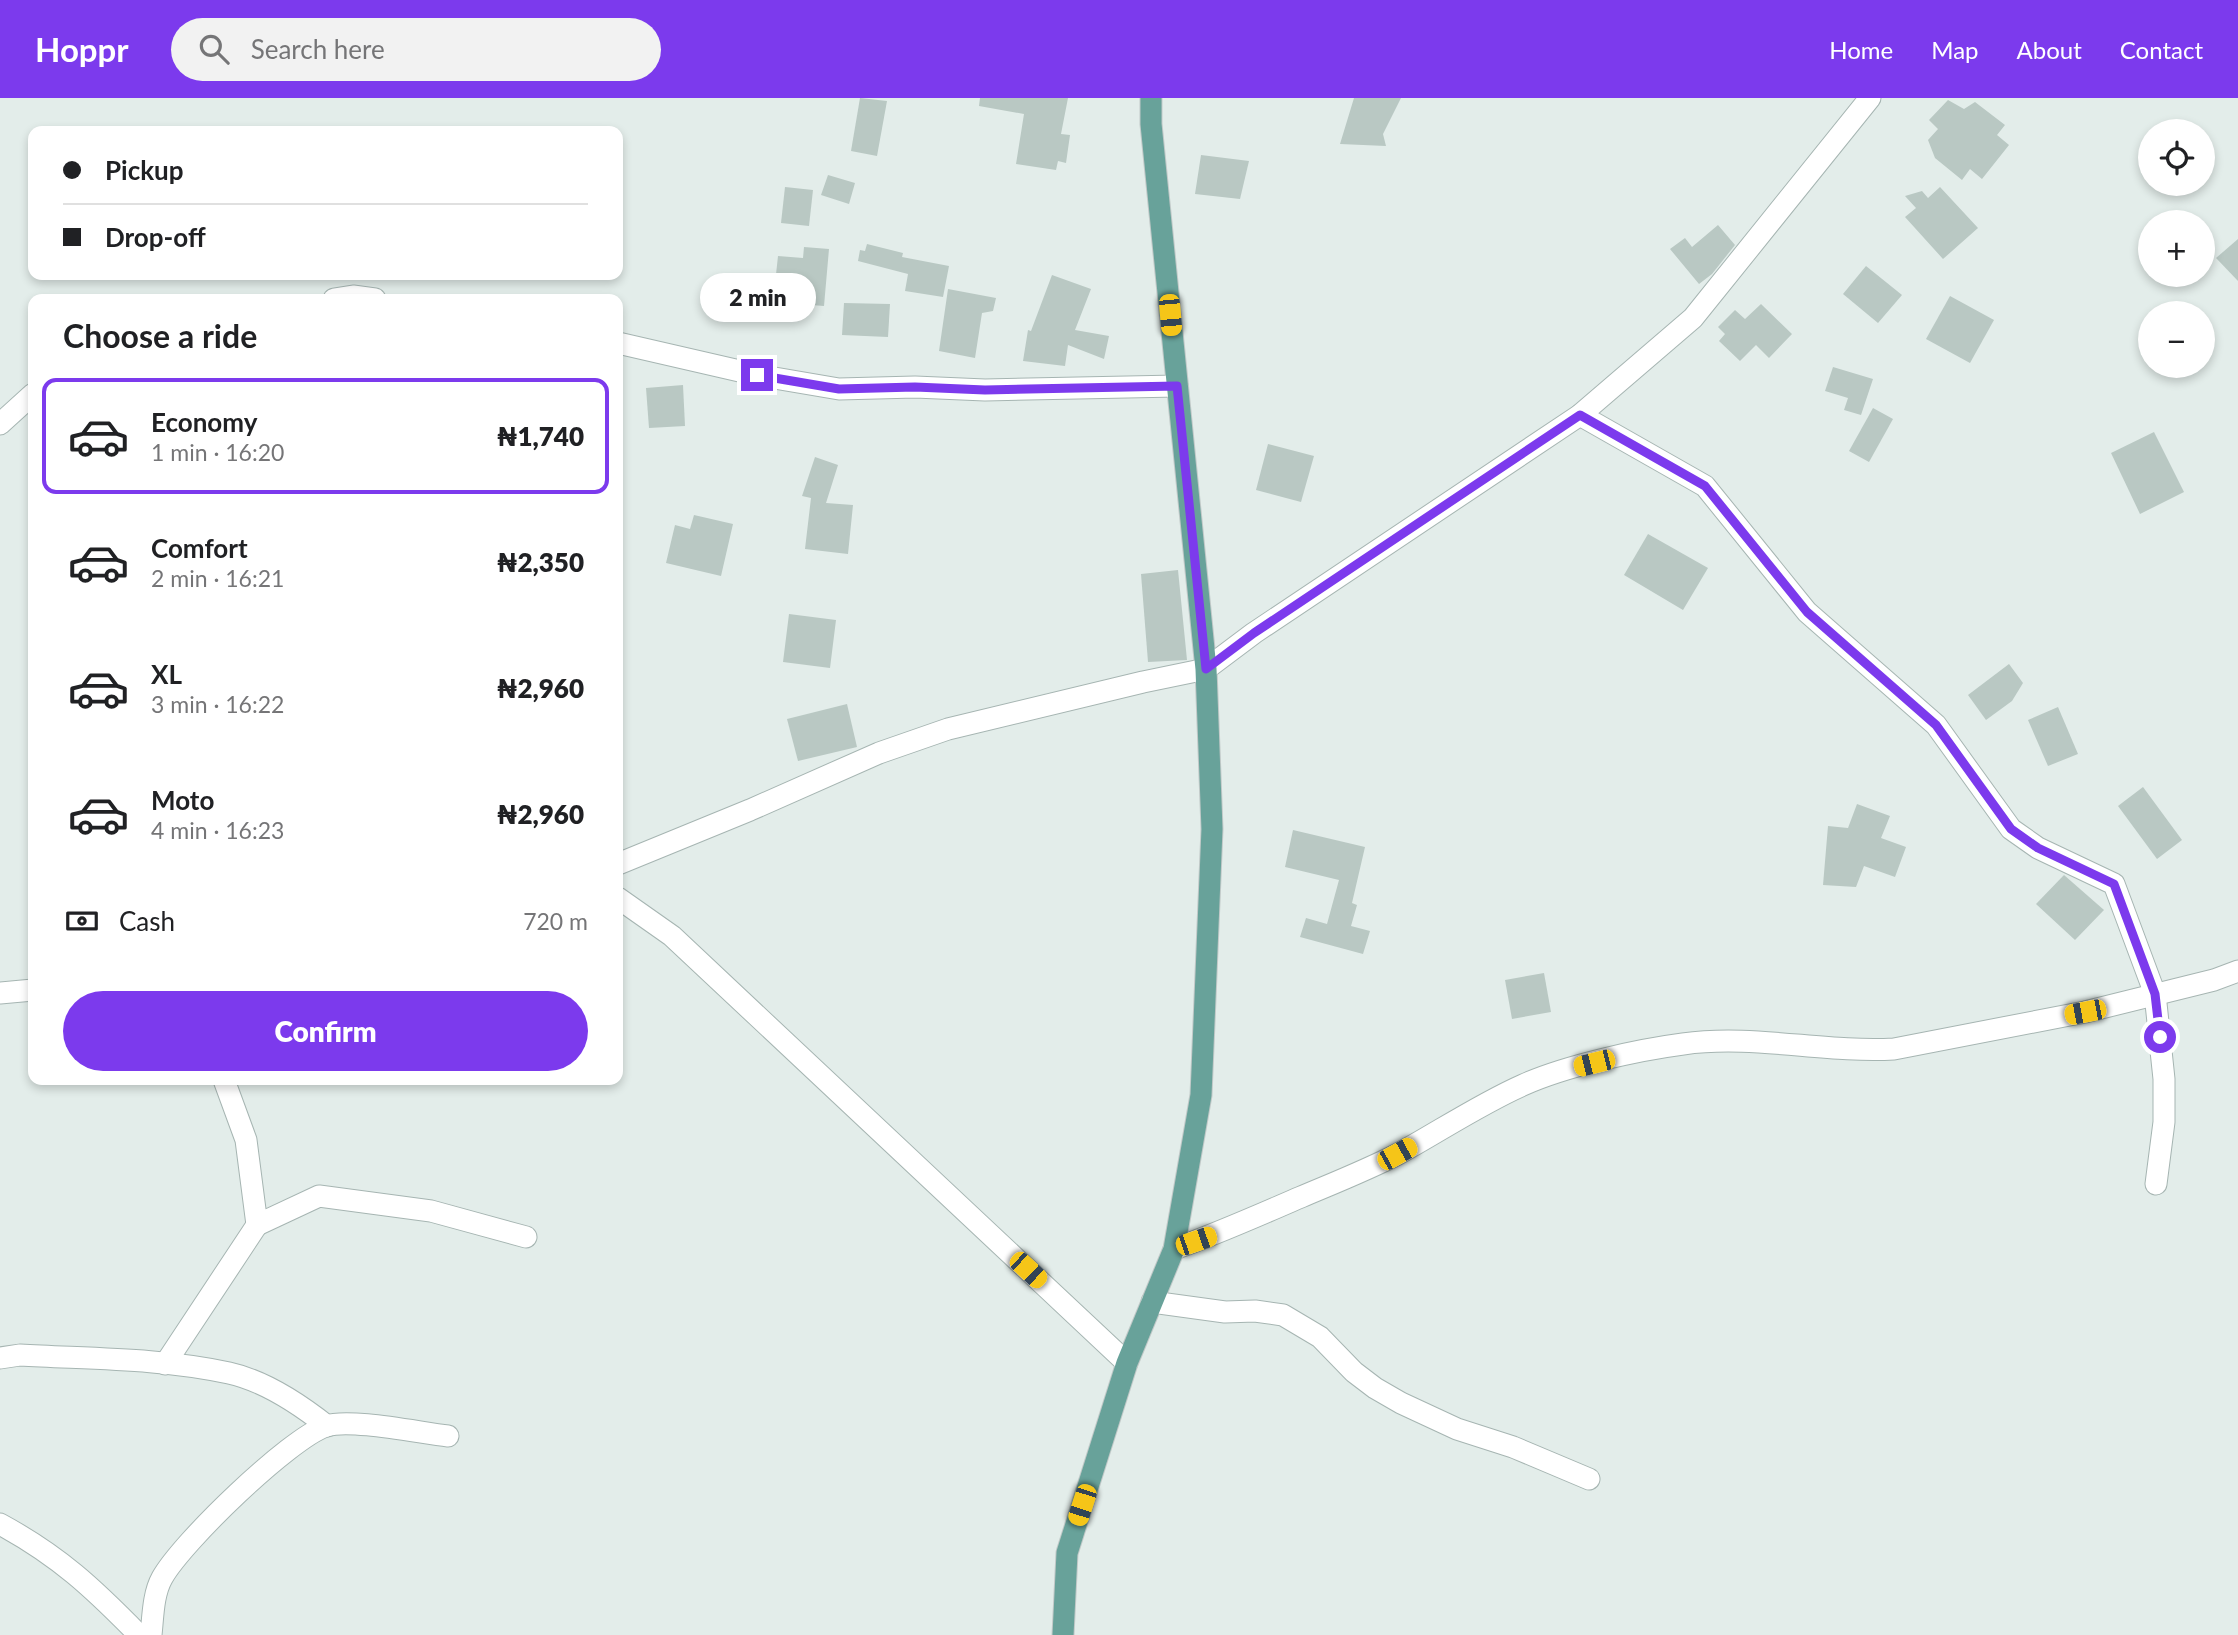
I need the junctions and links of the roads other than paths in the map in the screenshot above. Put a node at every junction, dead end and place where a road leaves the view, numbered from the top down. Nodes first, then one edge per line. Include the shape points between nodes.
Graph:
1 (1151, 98) edge
2 (1870, 98) edge
3 (623, 344) edge
4 (1177, 386) junction
5 (28, 399) edge
6 (1580, 415) junction
7 (0, 424) edge
8 (1206, 669) junction
9 (623, 861) edge
10 (623, 902) edge
11 (2238, 971) edge
12 (28, 990) edge
13 (0, 993) edge
14 (2155, 994) junction
15 (225, 1085) edge
16 (2156, 1185) dead end
17 (257, 1225) junction
18 (526, 1237) dead end
19 (1174, 1249) junction
20 (1152, 1301) junction
21 (0, 1358) edge
22 (1127, 1363) junction
23 (165, 1364) junction
24 (327, 1426) junction
25 (448, 1436) dead end
26 (1589, 1479) dead end
27 (0, 1524) edge
28 (139, 1635) edge
29 (151, 1635) edge
30 (1063, 1635) edge

1 - 4 main road
2 - 6 street via 1693,318
3 - 4 street via 839,389
4 - 8 main road
5 - 7 street
6 - 8 street
6 - 14 street via 1705,486 1807,612 1936,725 2011,829 2038,848 2114,884
8 - 9 street via 948,729 879,753
8 - 19 main road via 1212,829 1200,1095
10 - 22 street via 672,936
11 - 14 street
12 - 13 street
14 - 16 street via 2164,1079
14 - 19 street via 1894,1049 1724,1041 1683,1044 1586,1065 1527,1083 1397,1154
15 - 17 street via 246,1140
17 - 18 street via 319,1196 431,1211
17 - 23 street
19 - 20 main road
20 - 22 main road
20 - 26 street via 1283,1315 1320,1337 1354,1372 1401,1403
21 - 23 street via 20,1355
22 - 30 main road via 1067,1553
23 - 24 street via 230,1373 256,1382 302,1406
24 - 25 street via 345,1423
24 - 29 street via 276,1460 181,1551 162,1579
27 - 28 street via 54,1556

